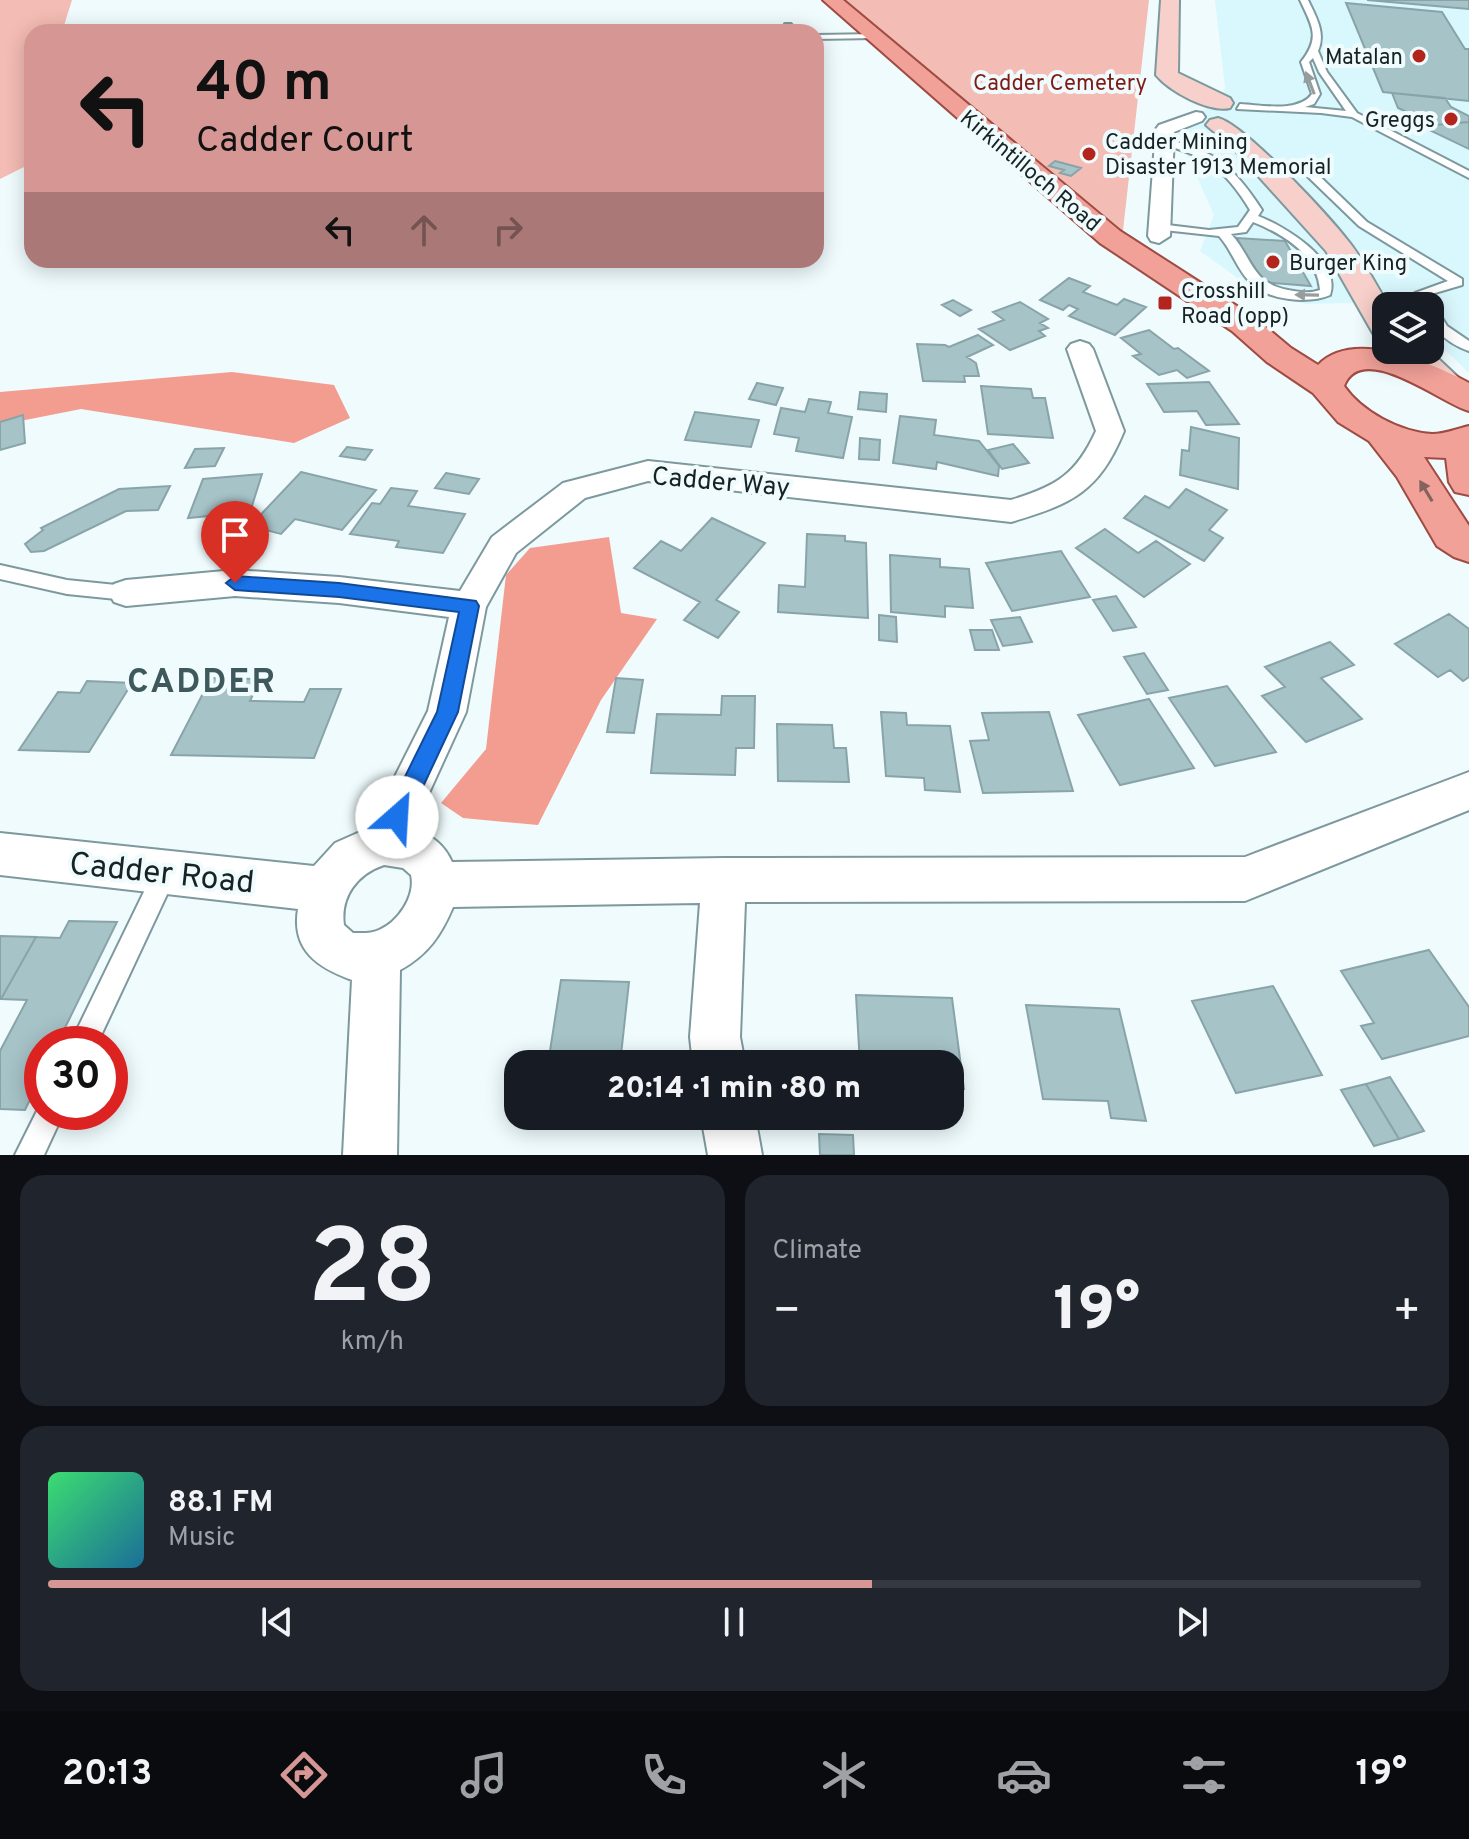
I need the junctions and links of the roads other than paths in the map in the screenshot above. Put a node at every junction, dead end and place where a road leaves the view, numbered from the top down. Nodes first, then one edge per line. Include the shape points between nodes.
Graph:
1 (832, 0) edge
2 (1170, 0) edge
3 (1304, 0) edge
4 (875, 36) junction
5 (824, 37) edge
6 (1315, 53) junction
7 (1330, 60) dead end
8 (1330, 80) junction
9 (1286, 109) junction
10 (1354, 115) junction
11 (1227, 118) junction
12 (1163, 142) junction
13 (1305, 168) dead end
14 (1469, 175) edge
15 (1251, 217) junction
16 (1159, 232) joint
17 (1222, 232) junction
18 (1424, 292) edge
19 (1444, 330) edge
20 (1469, 347) edge
21 (1080, 349) dead end
22 (1372, 355) edge
23 (1401, 364) edge
24 (1456, 390) edge
25 (1383, 434) junction
26 (1466, 440) edge
27 (1469, 482) edge
28 (1469, 546) edge
29 (0, 572) edge
30 (126, 593) joint
31 (469, 606) junction
32 (1469, 791) edge
33 (384, 844) junction
34 (0, 854) edge
35 (165, 873) junction
36 (724, 880) junction
37 (436, 885) junction
38 (324, 890) junction
39 (377, 955) junction
40 (92, 1026) edge
41 (717, 1050) edge
42 (41, 1130) edge
43 (731, 1130) edge
44 (29, 1155) edge
45 (370, 1155) edge
46 (735, 1155) edge

1 - 4 main road, Kirkintilloch Road
2 - 11 main road via 1167,75
3 - 6 lane via 1322,44
4 - 5 lane
4 - 22 main road, Kirkintilloch Road via 1110,237 1243,324 1279,355
6 - 8 lane
9 -> 6 lane via 1311,102 1316,94 1305,68
7 - 8 lane
8 - 10 lane
9 - 10 lane
9 - 11 lane
10 - 11 lane
10 - 14 lane
11 - 12 street via 1165,129
11 - 22 main road via 1338,247
12 - 15 lane via 1191,146 1213,157 1256,210
12 - 16 street
13 - 18 lane via 1363,224 1458,282
15 - 17 lane via 1242,230
15 -> 17 lane via 1291,234 1308,248 1327,283 1326,292 1317,297 1265,290 1252,281
16 - 17 lane
19 - 20 lane
21 - 31 street, Cadder Way via 1110,431 1097,464 1063,496 1011,511 648,471 574,490 504,545
22 - 25 main road via 1331,399
23 - 24 main road
25 - 26 main road via 1427,444
28 -> 25 main road via 1452,535 1412,469
26 - 27 main road
29 - 30 lane
30 - 31 street via 235,583
31 - 33 street, Cadder Way via 447,712
32 - 36 street via 1245,879
33 - 37 street via 415,848 427,857
33 - 38 street via 349,859
34 - 35 street, Cadder Road
35 - 38 street, Cadder Road
35 - 40 lane
36 - 37 street
36 - 41 street
37 - 39 street via 425,920 396,947
38 - 39 street via 319,927 327,942 357,958
39 - 45 street
42 - 44 lane
43 - 46 street

